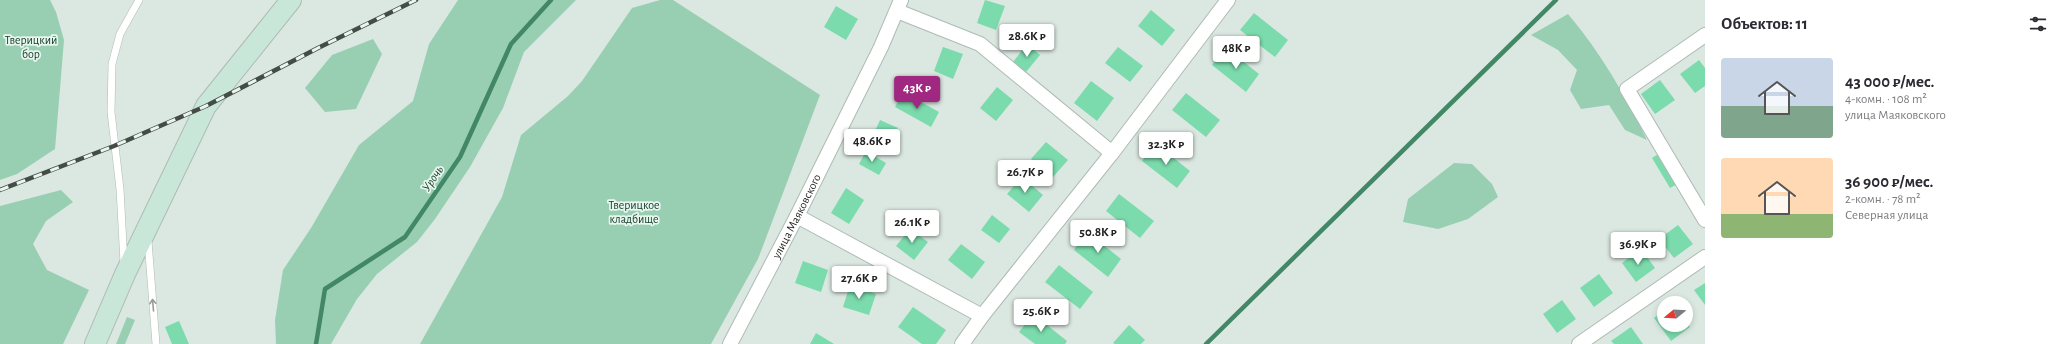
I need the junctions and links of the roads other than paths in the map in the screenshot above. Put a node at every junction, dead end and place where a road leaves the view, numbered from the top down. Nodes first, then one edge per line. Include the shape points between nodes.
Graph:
1 (139, 0) edge
2 (291, 0) edge
3 (1228, 0) edge
4 (899, 5) edge
5 (1705, 35) edge
6 (1112, 153) junction
7 (797, 216) junction
8 (1705, 220) edge
9 (147, 227) junction
10 (1705, 257) edge
11 (125, 274) junction
12 (982, 316) junction
13 (95, 344) edge
14 (156, 344) edge
15 (730, 344) edge
16 (962, 344) edge
17 (1579, 344) edge

1 - 11 lane via 120,34 112,64 111,112 120,189
2 - 9 main road via 206,106
3 - 6 street
4 - 6 street via 980,44
4 - 7 street, улица Маяковского
5 - 8 street via 1627,89
6 - 12 street
7 - 12 street
7 - 15 street, улица Маяковского
9 - 11 main road
14 -> 9 lane
10 - 17 street
11 - 13 main road
12 - 16 street

